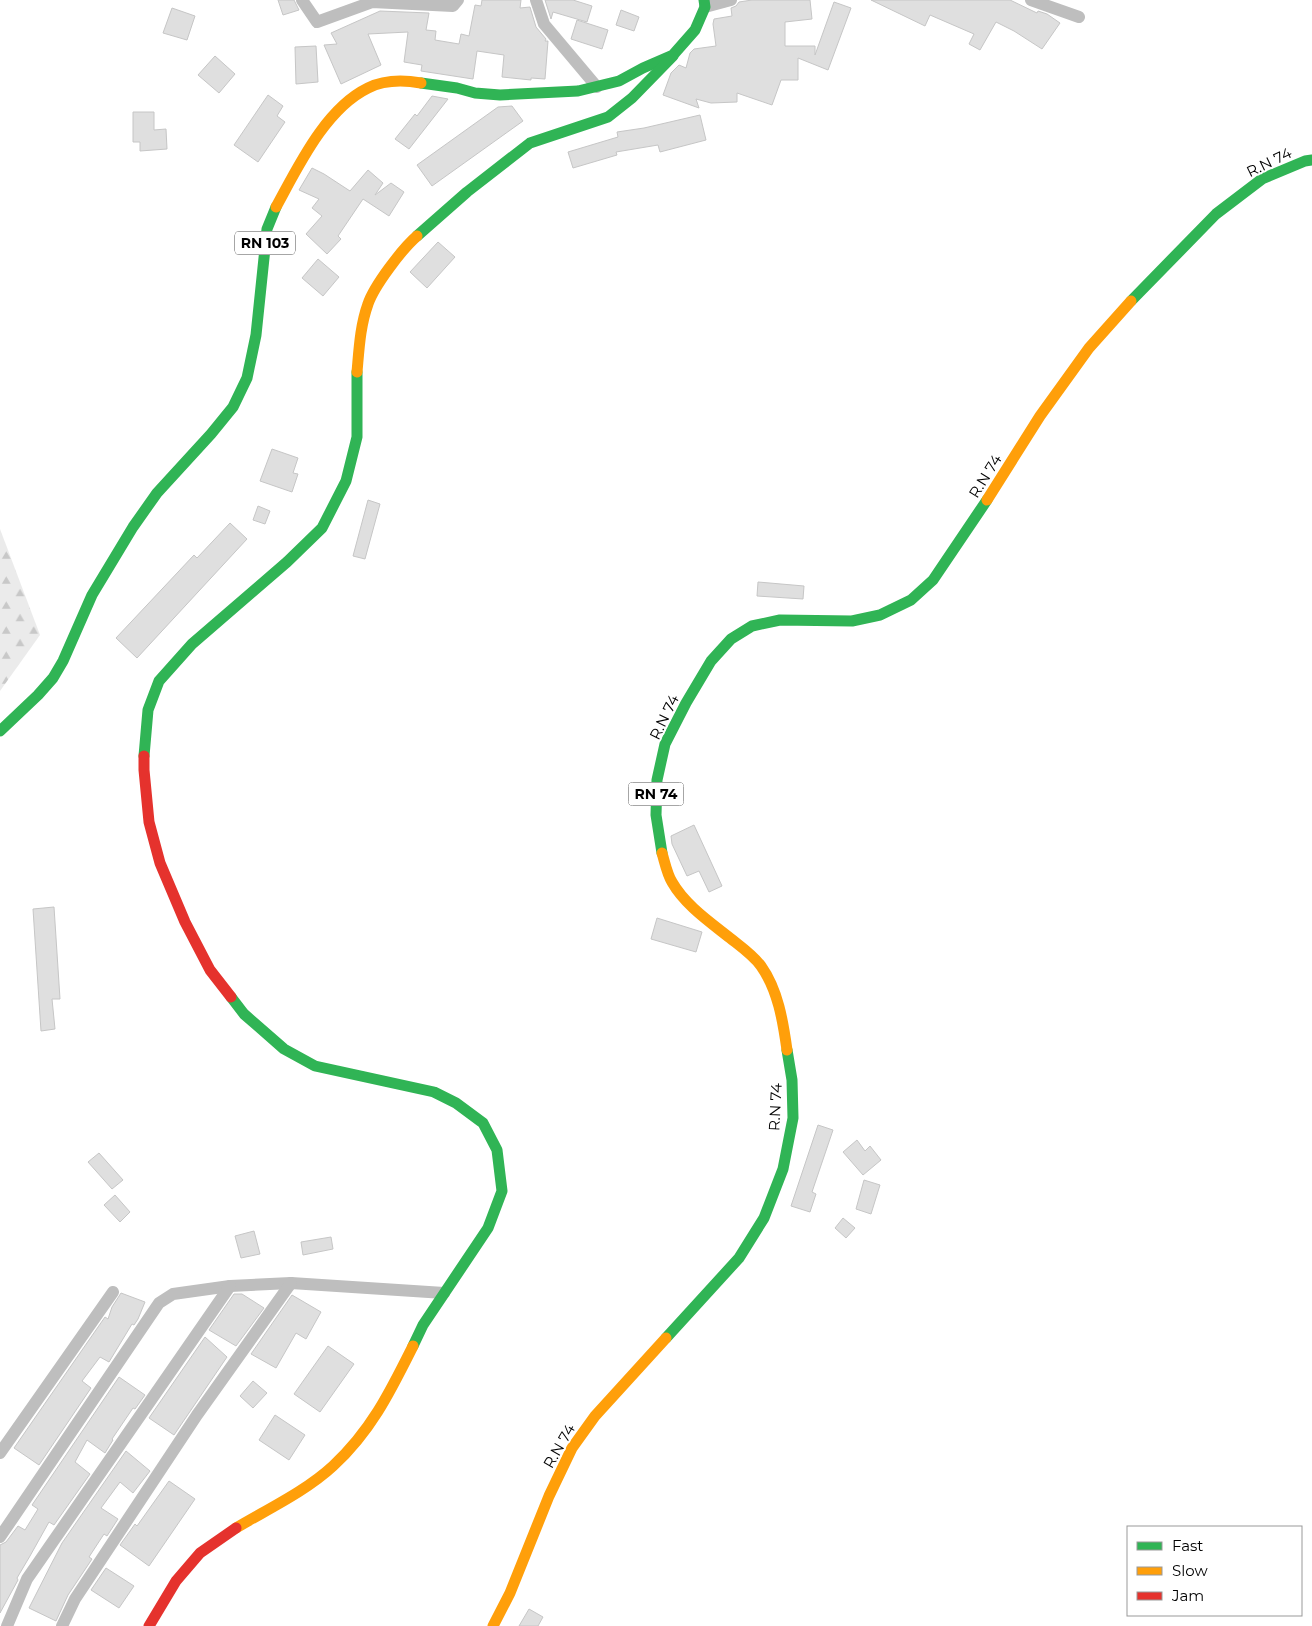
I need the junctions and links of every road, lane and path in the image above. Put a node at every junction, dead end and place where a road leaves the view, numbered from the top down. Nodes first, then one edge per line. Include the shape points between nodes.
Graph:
1 (302, 0) edge
2 (458, 0) edge
3 (536, 0) edge
4 (731, 0) edge
5 (1031, 0) edge
6 (704, 4) edge
7 (1079, 17) dead end
8 (674, 55) junction
9 (597, 87) junction
10 (1312, 160) edge
11 (0, 731) edge
12 (291, 1284) junction
13 (230, 1286) junction
14 (113, 1292) dead end
15 (444, 1293) junction
16 (0, 1453) edge
17 (0, 1537) edge
18 (7, 1626) edge
19 (62, 1626) edge
20 (149, 1626) edge
21 (494, 1626) edge

1 - 2 street via 317,22 372,2 453,6
3 - 9 street via 544,24
4 - 6 street
5 - 7 street
6 - 8 main road, RN 103 via 695,30
8 - 9 main road, RN 103 via 619,81
8 - 15 main road via 632,98 608,117 530,143 410,242 368,303 359,344 357,437 346,481 322,528 192,644 159,680 148,710 144,770 149,822 160,863 210,970 244,1014 284,1049 315,1066 434,1092 456,1103 483,1123 497,1150 502,1191 488,1228
9 - 11 main road, RN 103 via 500,95 408,81 388,82 369,87 334,114 313,143 267,229 248,378 233,407 157,493 133,527 92,596 53,678
10 - 21 main road, R.N 74 / RN 74 via 1262,179 1216,214 1145,285 1089,348 1040,416 974,523 933,580 911,600 880,615 852,621 780,620 752,626 731,639 711,662 686,702 665,744 657,780 656,816 661,851 672,882 684,898 761,966 775,993 792,1080 793,1118 783,1169 764,1218 739,1258 595,1416 572,1448
12 - 13 street
12 - 15 street
12 - 19 street via 196,1415 75,1599
13 - 17 street via 173,1294 159,1303
13 - 18 street via 27,1579
14 - 16 street
15 - 20 main road via 423,1325 389,1395 365,1432 332,1467 200,1554 176,1581

